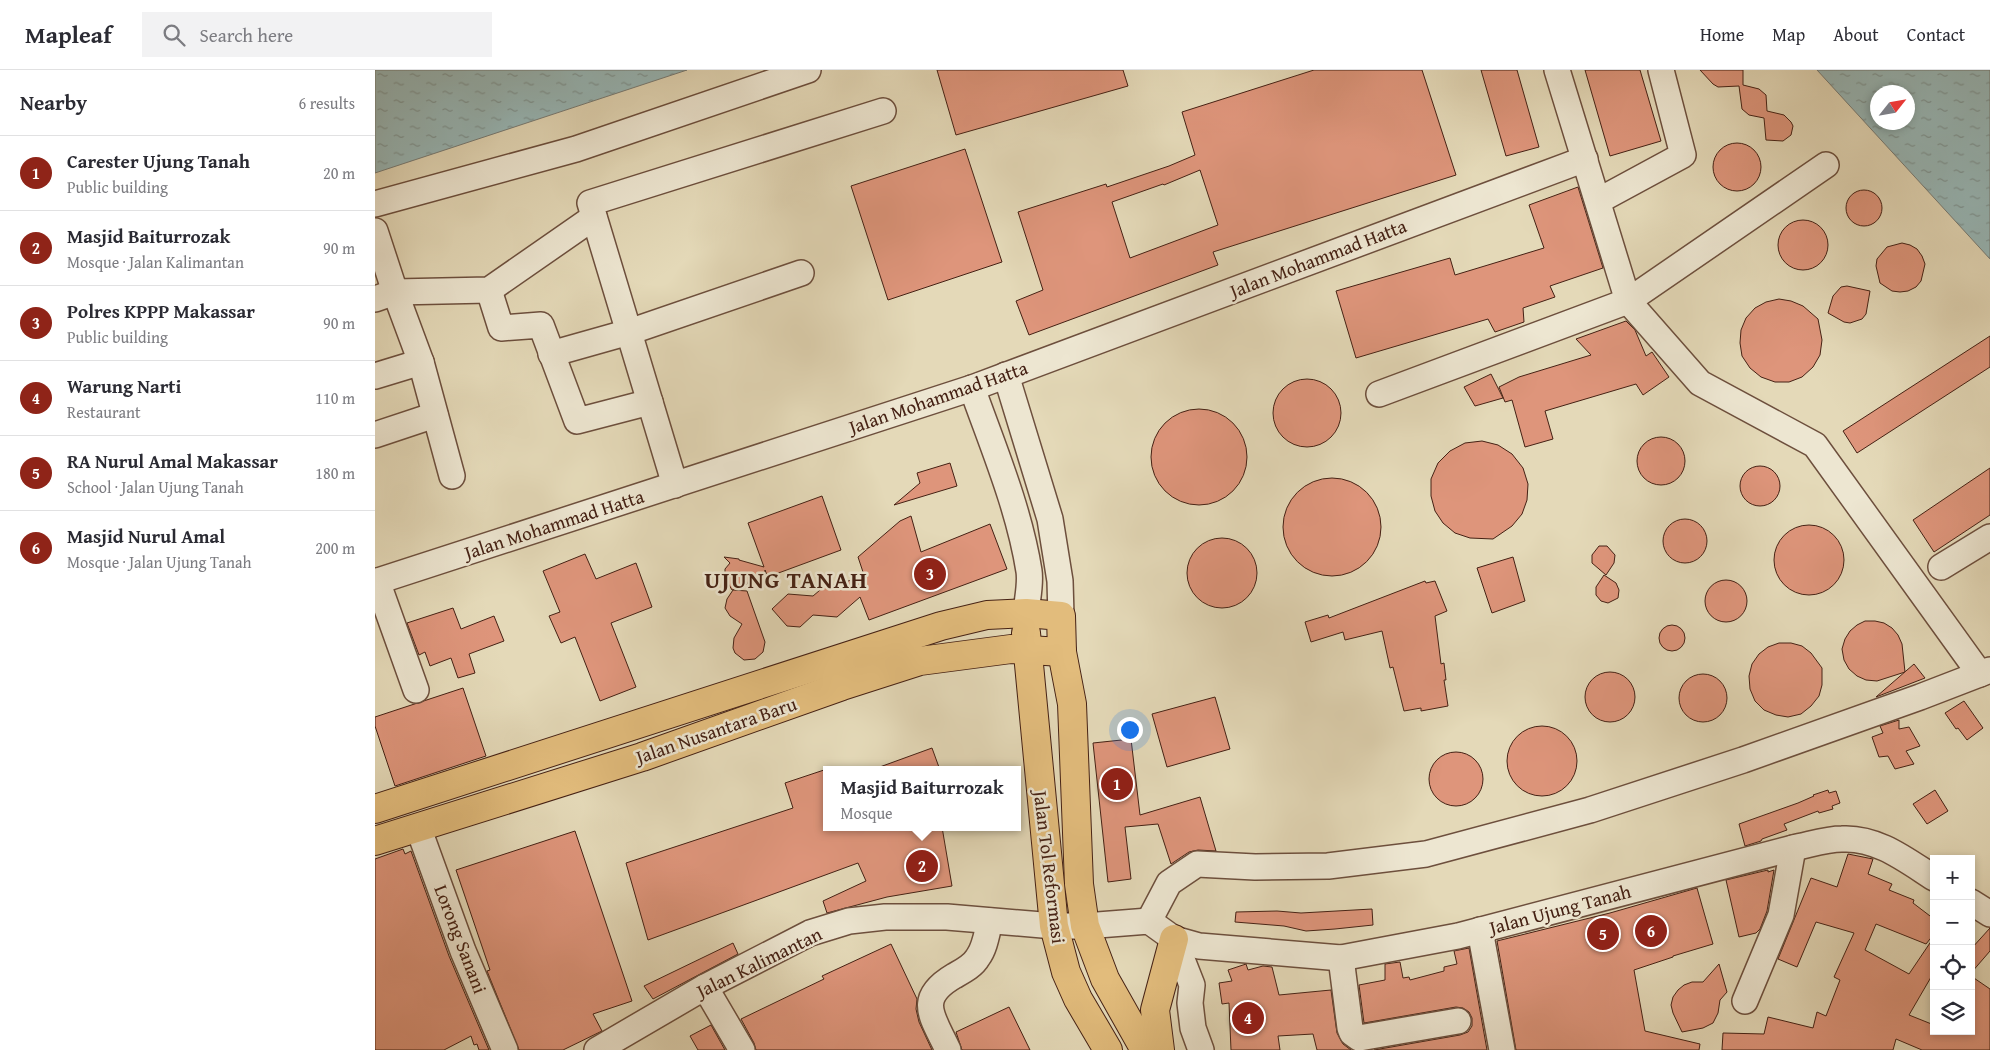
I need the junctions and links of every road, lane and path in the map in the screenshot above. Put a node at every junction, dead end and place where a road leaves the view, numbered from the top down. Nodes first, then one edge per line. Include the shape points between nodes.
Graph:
1 (808, 70) edge
2 (1557, 70) edge
3 (1661, 70) edge
4 (883, 111) dead end
5 (1585, 159) junction
6 (1826, 165) dead end
7 (1598, 201) junction
8 (375, 204) edge
9 (594, 217) junction
10 (375, 231) edge
11 (801, 273) dead end
12 (489, 290) junction
13 (385, 296) edge
14 (1629, 300) junction
15 (629, 332) junction
16 (551, 354) junction
17 (421, 362) junction
18 (1006, 375) junction
19 (375, 376) edge
20 (972, 388) junction
21 (1379, 394) dead end
22 (650, 402) junction
23 (435, 415) junction
24 (375, 435) edge
25 (452, 476) dead end
26 (675, 484) junction
27 (1990, 537) edge
28 (1941, 567) dead end
29 (376, 582) edge
30 (1026, 613) junction
31 (1061, 616) junction
32 (1027, 650) junction
33 (1062, 652) junction
34 (1985, 672) edge
35 (416, 690) dead end
36 (663, 715) junction
37 (673, 746) junction
38 (375, 809) edge
39 (418, 827) junction
40 (375, 841) edge
41 (1793, 848) junction
42 (1930, 875) edge
43 (1975, 905) edge
44 (1990, 914) edge
45 (990, 921) junction
46 (1149, 921) junction
47 (1054, 926) junction
48 (1085, 926) junction
49 (1480, 930) junction
50 (1175, 939) junction
51 (1341, 958) junction
52 (705, 987) junction
53 (1745, 1001) dead end
54 (1457, 1021) dead end
55 (505, 1050) edge
56 (597, 1050) edge
57 (742, 1050) edge
58 (948, 1050) edge
59 (1108, 1050) edge
60 (1145, 1050) edge
61 (1160, 1050) edge
62 (1201, 1050) edge
63 (1502, 1050) edge

1 - 8 street via 576,149
2 - 5 street
3 - 7 street via 1683,155
4 - 9 street via 590,203
5 - 7 street
5 - 18 street, Jalan Mohammad Hatta
6 - 14 street
7 - 14 street
9 - 12 street
9 - 15 street
10 - 13 street
11 - 15 street
12 - 13 street
12 - 16 street via 501,328 541,325
13 - 17 street
14 - 21 street
14 - 34 street via 1699,383 1815,445
15 - 16 street
15 - 22 street
16 - 22 street via 577,421
17 - 19 street
17 - 23 street
18 - 20 street, Jalan Mohammad Hatta
18 - 31 street via 1050,519 1060,581
20 - 26 street, Jalan Mohammad Hatta
20 - 30 street via 1019,527 1029,573
22 - 26 street
23 - 24 street
23 - 25 street
26 - 29 street, Jalan Mohammad Hatta
27 - 28 street
29 - 35 street
30 - 31 highway, Jalan Nusantara Baru
30 - 32 highway, Jalan Tol Reformasi
30 - 36 highway, Jalan Nusantara Baru via 987,616 941,626
31 - 33 highway, Jalan Tol Reformasi
32 - 33 highway, Jalan Nusantara Baru
32 - 37 highway, Jalan Nusantara Baru via 996,650 919,662
32 - 47 highway, Jalan Tol Reformasi
33 - 48 highway, Jalan Tol Reformasi via 1072,704 1079,884
34 - 46 street via 1752,757 1590,810 1426,854 1328,866 1197,864 1169,883
36 - 37 highway
36 - 38 highway, Jalan Nusantara Baru
37 - 39 highway, Jalan Nusantara Baru
39 - 40 highway, Jalan Nusantara Baru
39 - 55 street, Lorong Sanani via 463,952
41 - 42 street, Jalan Ujung Tanah via 1842,839 1859,840 1899,855
41 - 49 street, Jalan Ujung Tanah
41 - 53 street via 1781,914
43 - 44 street
45 - 47 street, Jalan Kalimantan
45 - 52 street, Jalan Kalimantan via 885,917 849,921 810,933
45 - 58 street via 979,957 968,968 940,984 931,996 929,1010
46 - 48 street, Jalan Kalimantan
46 - 50 street, Jalan Ujung Tanah
47 - 48 street, Jalan Kalimantan
47 - 59 highway, Jalan Tol Reformasi via 1066,972
48 - 60 highway, Jalan Tol Reformasi via 1105,978
49 - 51 street, Jalan Ujung Tanah
49 - 63 street
50 - 51 street, Jalan Ujung Tanah via 1199,946
50 - 61 highway via 1155,1010
50 - 62 street via 1193,984 1190,1003 1193,1028
51 - 54 street via 1350,1028 1359,1038
52 - 56 street, Jalan Kalimantan
52 - 57 street

